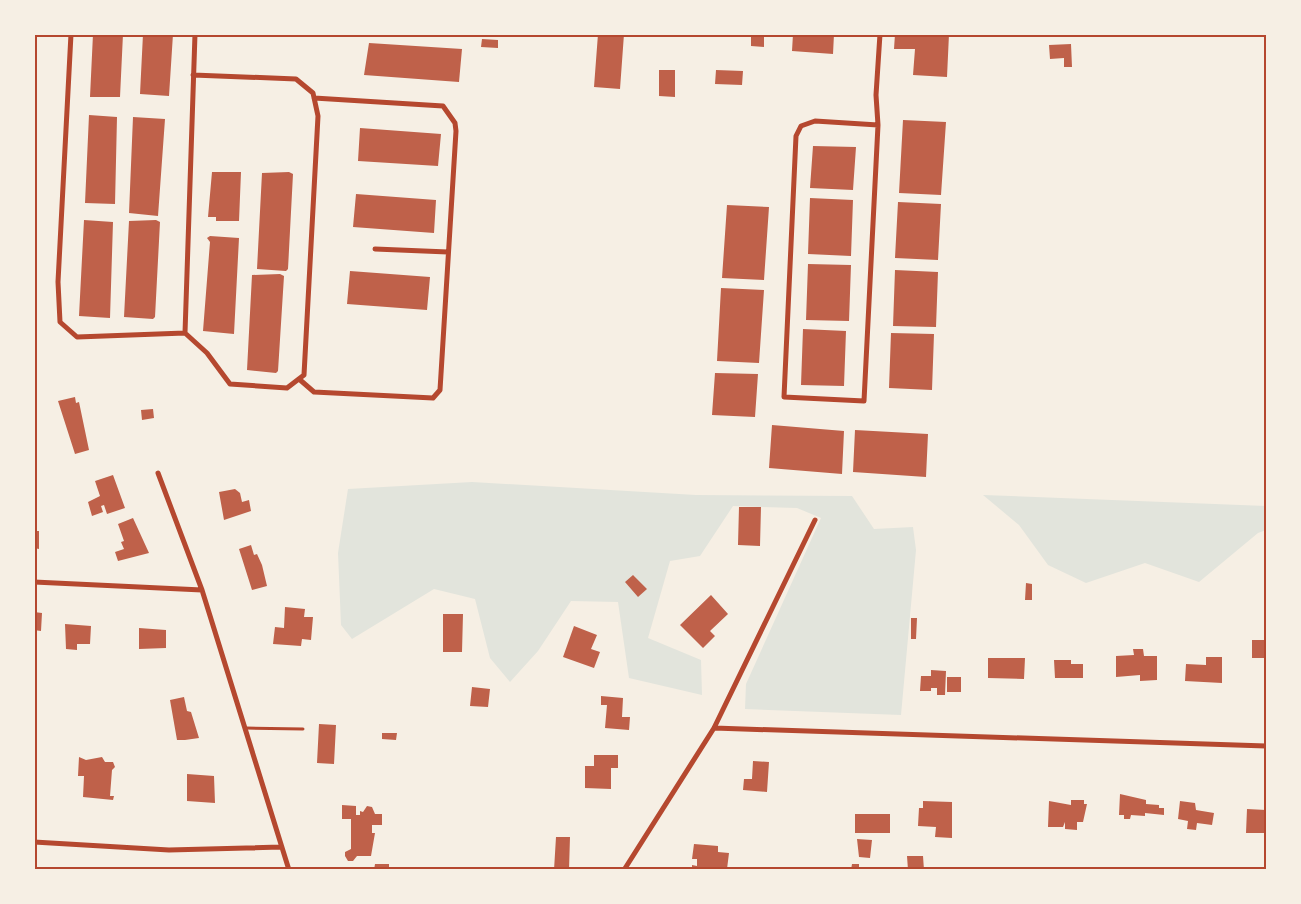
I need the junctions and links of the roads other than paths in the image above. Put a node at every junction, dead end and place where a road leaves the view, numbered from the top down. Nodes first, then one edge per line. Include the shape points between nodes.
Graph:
1 (71, 34) edge
2 (195, 34) edge
3 (880, 34) edge
4 (193, 75) junction
5 (314, 98) junction
6 (878, 125) junction
7 (375, 249) dead end
8 (448, 252) junction
9 (185, 333) junction
10 (298, 379) junction
11 (158, 473) dead end
12 (815, 520) dead end
13 (34, 582) edge
14 (202, 590) junction
15 (244, 728) junction
16 (714, 728) junction
17 (303, 729) dead end
18 (1266, 746) edge
19 (34, 842) edge
20 (281, 847) junction
21 (289, 870) edge
22 (624, 870) edge

1 - 9 street via 58,282 60,322 77,337
2 - 4 street
3 - 6 street
4 - 5 street via 297,79
4 - 9 street
5 - 8 street via 443,106 448,111 456,131
5 - 10 street via 318,116 306,344 304,375
6 - 6 street via 864,400 783,398 796,136 801,126 815,121
7 - 8 street
8 - 10 street via 440,390 433,398 314,392
9 - 10 street via 207,353 230,384 287,388
11 - 14 street
12 - 16 street
13 - 14 street
14 - 15 street
15 - 17 lane
15 - 20 street
16 - 18 street
16 - 22 street
19 - 20 street via 170,850
20 - 21 street

